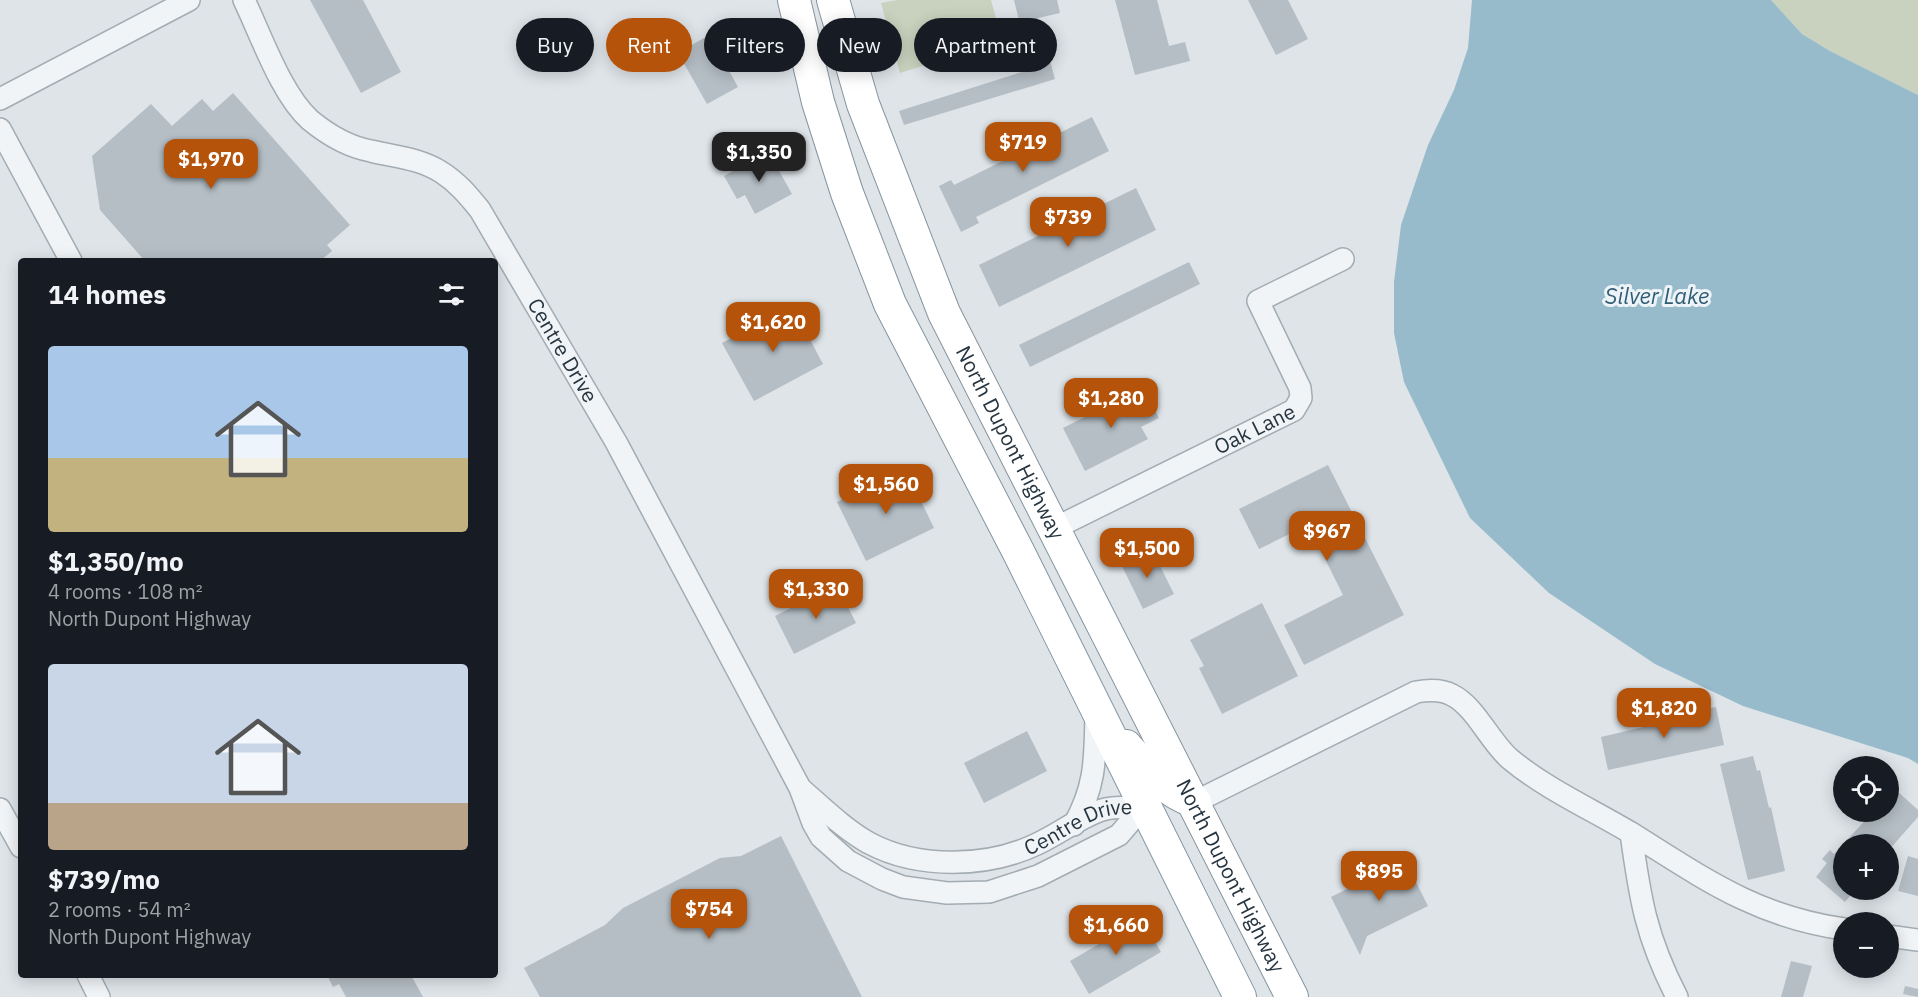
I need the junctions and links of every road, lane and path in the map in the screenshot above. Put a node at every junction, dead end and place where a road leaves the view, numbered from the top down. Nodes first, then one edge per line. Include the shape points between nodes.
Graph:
1 (189, 0) edge
2 (244, 0) edge
3 (794, 0) edge
4 (833, 0) edge
5 (0, 99) edge
6 (0, 129) edge
7 (68, 258) edge
8 (1343, 259) dead end
9 (946, 415) junction
10 (1053, 529) junction
11 (1096, 711) junction
12 (800, 788) junction
13 (1196, 802) junction
14 (1143, 807) junction
15 (0, 809) edge
16 (1074, 825) junction
17 (1631, 833) junction
18 (18, 842) edge
19 (1219, 850) junction
20 (1833, 927) edge
21 (1899, 937) edge
22 (1918, 940) edge
23 (90, 978) edge
24 (99, 997) edge
25 (1240, 997) edge
26 (1293, 997) edge
27 (1677, 997) edge

1 - 5 street
2 - 12 street, Centre Drive via 286,87 309,119 349,144 440,171 480,210 622,452
3 - 9 highway, North Dupont Highway via 818,102 847,193 890,304
4 - 10 highway, North Dupont Highway via 863,104 944,313
6 - 7 street
8 - 10 street, Oak Lane via 1258,301 1300,388 1301,398 1294,410
9 - 10 highway via 958,410 972,412 1030,515
9 - 11 highway, North Dupont Highway
10 - 13 highway, North Dupont Highway
11 - 13 highway via 1160,784
11 - 14 highway, North Dupont Highway
11 - 16 street via 1092,782 1088,800
12 - 14 street, Centre Drive via 821,837 848,861 903,887 947,894 989,892 1038,876 1119,836
12 - 16 street, Centre Drive via 868,842 896,854 926,860 966,861 1005,856 1037,845
13 - 17 street via 1416,692 1436,691 1462,701 1493,742 1528,772
13 - 19 highway, North Dupont Highway
14 - 16 street, Centre Drive via 1102,810
14 - 19 highway via 1179,816
14 - 25 highway, North Dupont Highway
15 - 18 street
17 - 20 street via 1745,902 1800,921
17 - 27 street via 1643,917 1654,951
19 - 26 highway, North Dupont Highway
21 - 22 street
23 - 24 street

